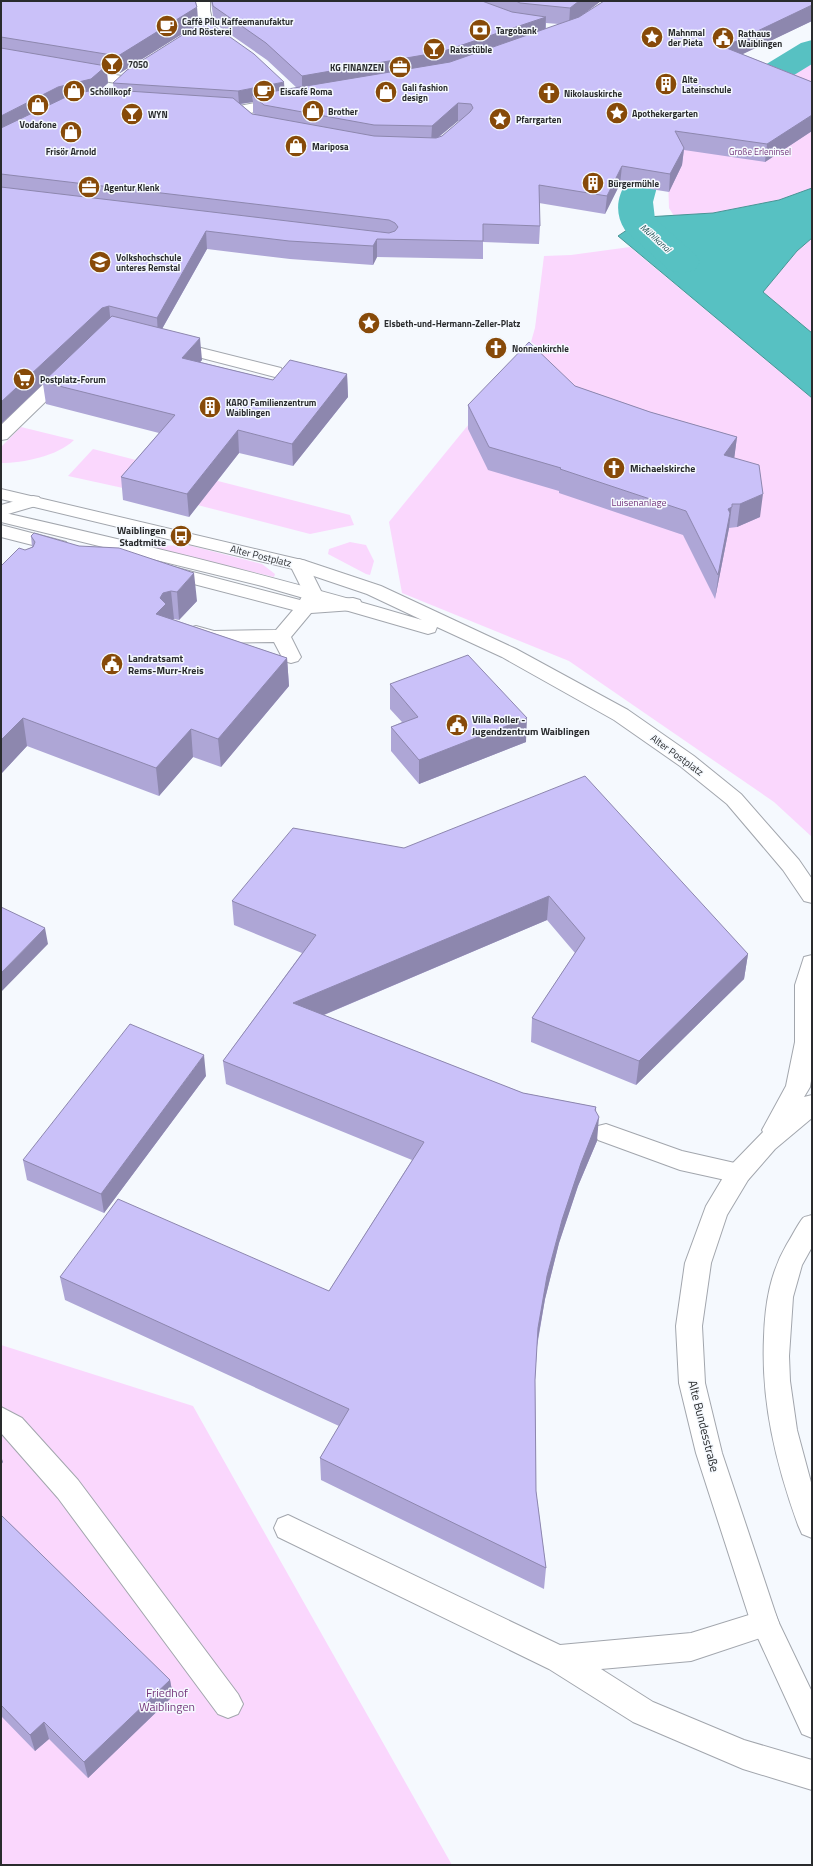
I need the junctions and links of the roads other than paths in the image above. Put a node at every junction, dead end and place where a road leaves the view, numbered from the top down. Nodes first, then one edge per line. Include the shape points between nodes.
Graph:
1 (203, 1) edge
2 (208, 26) junction
3 (220, 35) edge
4 (175, 47) edge
5 (68, 71) edge
6 (135, 72) edge
7 (122, 80) junction
8 (110, 90) edge
9 (298, 99) edge
10 (200, 108) edge
11 (239, 110) junction
12 (254, 123) edge
13 (155, 342) edge
14 (76, 363) edge
15 (275, 372) dead end
16 (1, 435) edge
17 (1, 494) edge
18 (32, 501) junction
19 (1, 511) edge
20 (1, 517) edge
21 (1, 531) edge
22 (299, 566) junction
23 (309, 600) junction
24 (180, 628) edge
25 (281, 636) junction
26 (509, 653) junction
27 (291, 657) dead end
28 (812, 895) edge
29 (812, 963) edge
30 (812, 1104) edge
31 (606, 1133) dead end
32 (767, 1142) junction
33 (739, 1173) junction
34 (812, 1225) edge
35 (812, 1254) edge
36 (789, 1265) junction
37 (1, 1419) edge
38 (812, 1525) edge
39 (288, 1528) dead end
40 (765, 1623) junction
41 (558, 1660) junction
42 (228, 1704) dead end
43 (812, 1724) edge
44 (812, 1775) edge

1 - 2 street
2 - 3 street
2 - 4 street
5 - 7 street
6 - 7 street
7 - 8 street
9 - 11 street
10 - 11 street
11 - 12 street
13 - 15 street
14 - 16 street
17 - 18 street, Alter Postplatz
18 - 19 street
18 - 22 street, Alter Postplatz
20 - 23 street via 106,541
21 - 23 street via 228,586
22 - 23 street
22 - 26 street, Alter Postplatz via 374,590
23 - 25 street
23 - 26 street, Alter Postplatz via 353,604
24 - 25 street via 214,637
25 - 27 street
26 - 28 street, Alter Postplatz via 621,715 687,761 734,799 791,865
29 - 32 street via 806,985 807,1042 798,1087
30 - 32 street, Alte Bundesstraße
31 - 33 street via 680,1160
32 - 33 street, Alte Bundesstraße
33 - 40 street, Alte Bundesstraße via 715,1214 698,1263 689,1326 692,1383 709,1453
34 - 36 street
35 - 36 street
36 - 38 street via 779,1300 775,1357 778,1407 788,1452
37 - 42 street via 13,1426 68,1489
39 - 41 street
40 - 41 street via 691,1647
40 - 43 street, Alte Bundesstraße
41 - 44 street via 643,1712 743,1754

